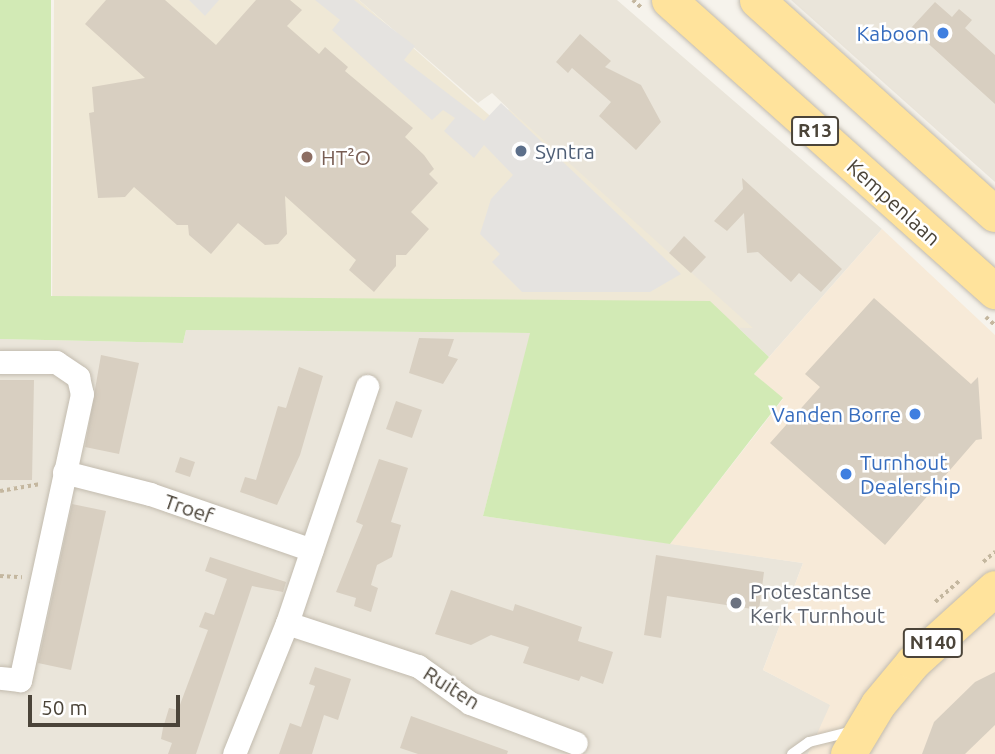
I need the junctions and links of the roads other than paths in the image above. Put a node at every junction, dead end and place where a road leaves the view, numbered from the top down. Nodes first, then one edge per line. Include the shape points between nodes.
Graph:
1 (669, 0) edge
2 (757, 0) edge
3 (995, 214) edge
4 (995, 291) edge
5 (0, 362) edge
6 (367, 386) dead end
7 (64, 472) junction
8 (312, 550) junction
9 (995, 588) edge
10 (287, 623) junction
11 (0, 678) edge
12 (855, 741) edge
13 (576, 743) dead end
14 (234, 754) edge
15 (792, 754) edge

1 - 4 main road, Kempenlaan / R13
2 - 3 main road, R13
5 - 7 street via 56,362 78,377 82,394
6 - 8 street
7 - 8 street, Troef via 150,494
7 - 11 street via 20,680
8 - 10 street
9 - 12 main road, N140 via 913,662
10 - 13 street, Ruiten via 418,666 470,703
10 - 14 street
12 - 15 lane via 808,741

